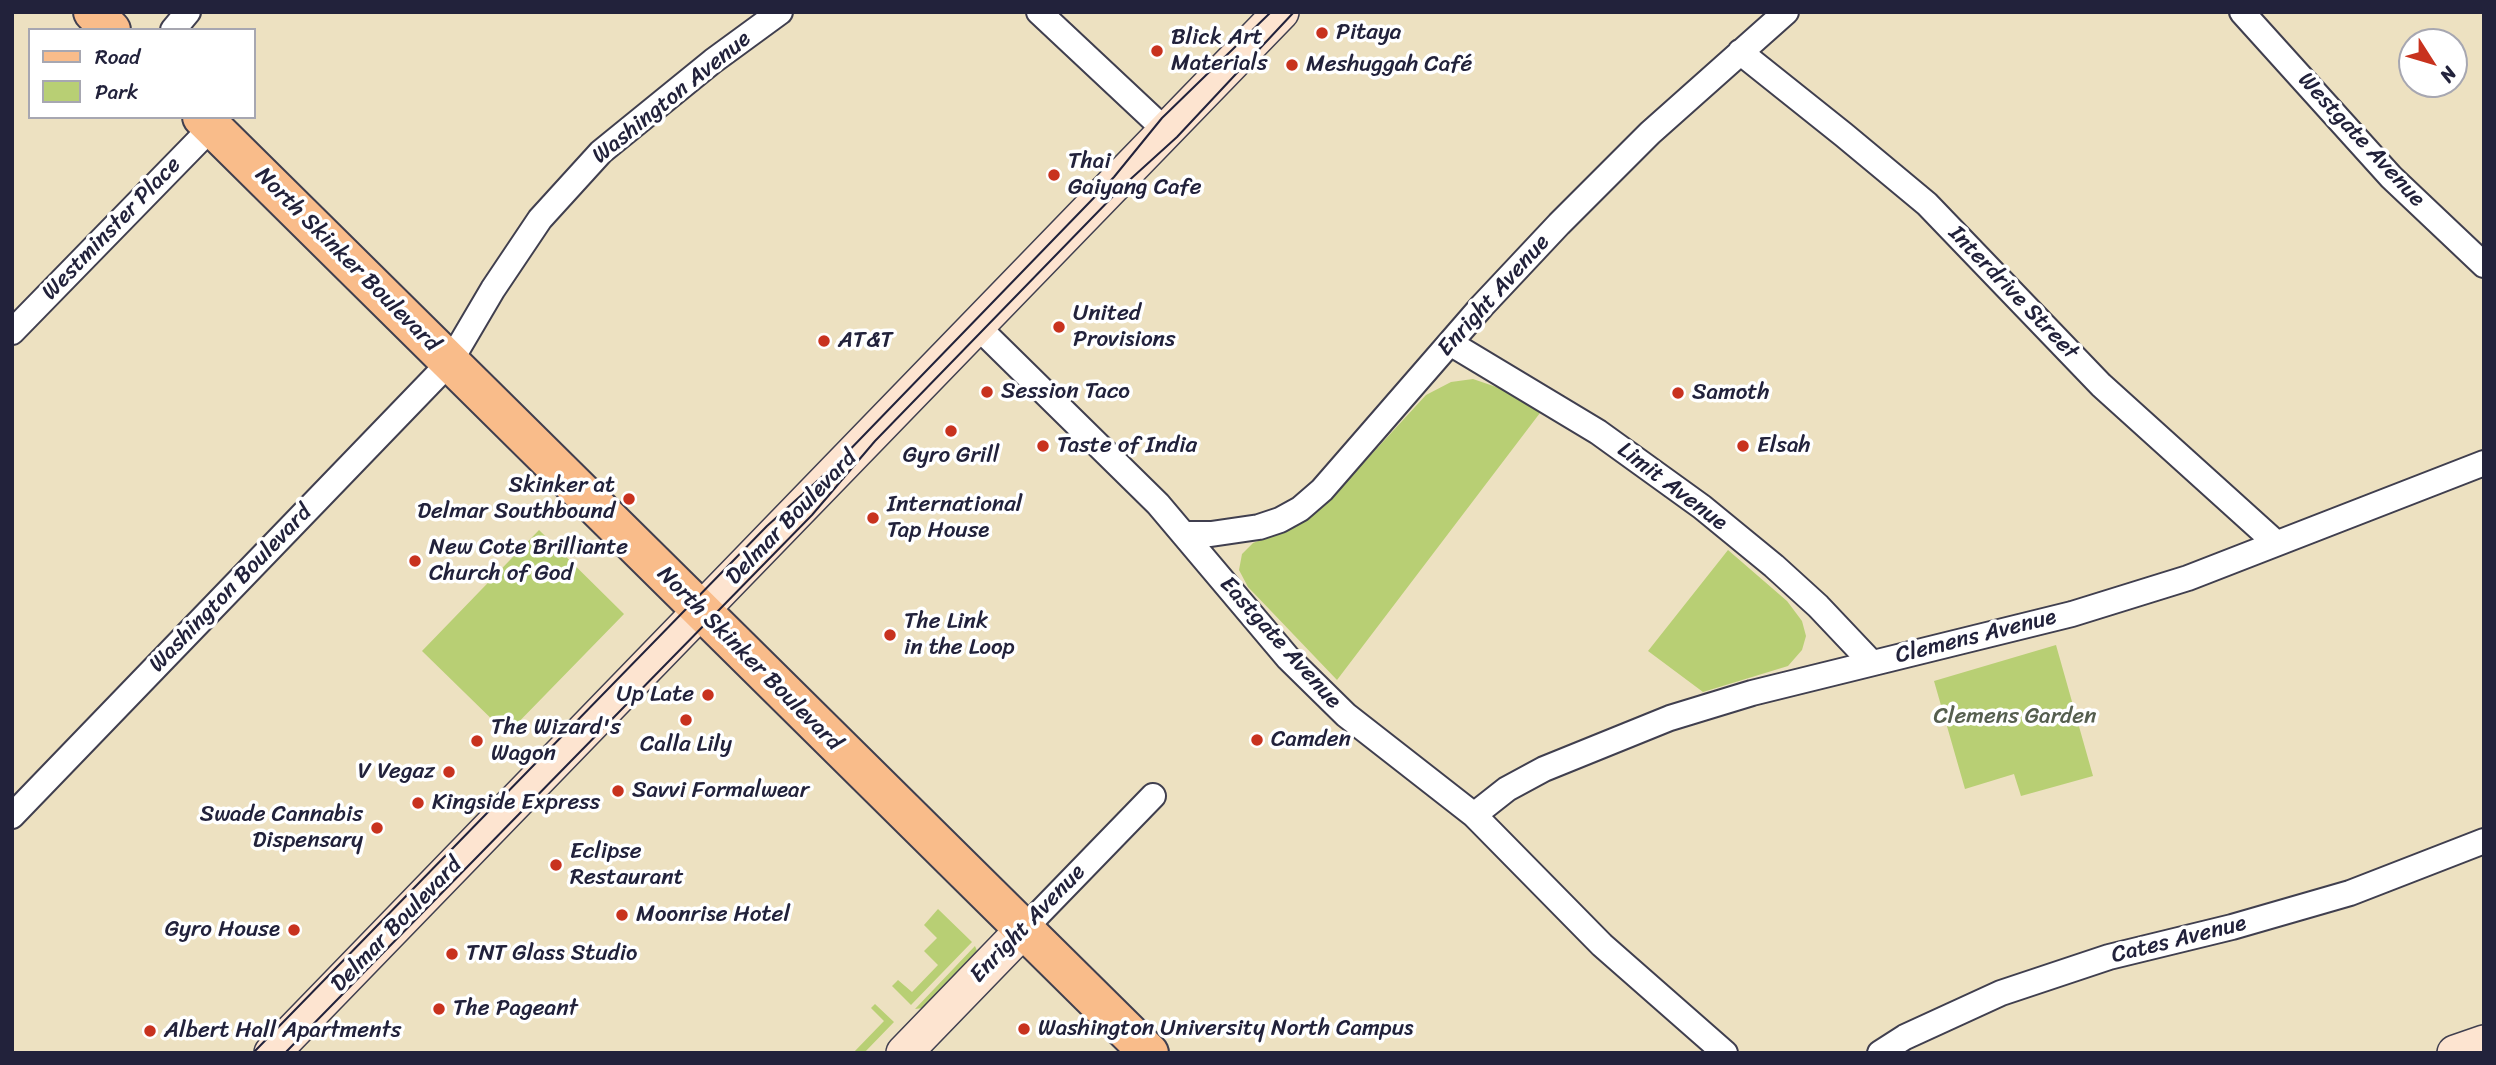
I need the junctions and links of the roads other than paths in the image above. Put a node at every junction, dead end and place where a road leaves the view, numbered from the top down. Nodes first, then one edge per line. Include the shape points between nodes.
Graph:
1 (93, 12) edge
2 (188, 12) edge
3 (780, 12) edge
4 (1039, 12) edge
5 (1281, 12) edge
6 (1786, 12) edge
7 (2242, 12) edge
8 (109, 28) edge
9 (175, 28) edge
10 (1740, 52) junction
11 (207, 122) edge
12 (1166, 131) junction
13 (2484, 265) edge
14 (977, 326) junction
15 (12, 332) edge
16 (1450, 342) junction
17 (450, 362) junction
18 (2484, 463) edge
19 (1185, 534) junction
20 (2276, 543) junction
21 (702, 612) junction
22 (1871, 662) junction
23 (1153, 796) dead end
24 (1474, 815) junction
25 (12, 816) edge
26 (2484, 841) edge
27 (1023, 930) junction
28 (2484, 1044) edge
29 (272, 1053) edge
30 (904, 1053) edge
31 (1149, 1053) edge
32 (1725, 1053) edge
33 (1880, 1053) edge
34 (2455, 1053) edge

1 - 8 main road
2 - 9 street
3 - 17 street, Washington Avenue via 601,152 540,219
4 - 12 street
5 - 12 main road, Delmar Boulevard
6 - 10 street, Enright Avenue
7 - 13 street, Westgate Avenue via 2391,177
10 - 16 street, Enright Avenue via 1604,177
10 - 20 street, Interdrive Street via 1927,204 2101,385
11 - 15 street, Westminster Place
11 - 17 main road, North Skinker Boulevard
12 - 14 main road, Delmar Boulevard
14 - 19 street, Eastgate Avenue
14 - 21 main road, Delmar Boulevard
16 - 19 street, Enright Avenue via 1345,467 1300,509 1259,527
16 - 22 street, Limit Avenue via 1555,404 1650,468 1774,566
17 - 21 main road, North Skinker Boulevard
17 - 25 street, Washington Boulevard
18 - 20 street, Clemens Avenue
19 - 24 street, Eastgate Avenue via 1288,658 1346,715
20 - 22 street, Clemens Avenue via 2188,578 2072,614
21 - 27 main road, North Skinker Boulevard
21 - 29 main road, Delmar Boulevard
22 - 24 street, Clemens Avenue via 1670,718 1544,769 1507,789
23 - 27 street, Enright Avenue
24 - 32 street, Eastgate Avenue via 1602,946
26 - 33 street, Cates Avenue via 2350,893 2109,957 2001,993
27 - 30 main road, Enright Avenue
27 - 31 main road, North Skinker Boulevard
28 - 34 main road

